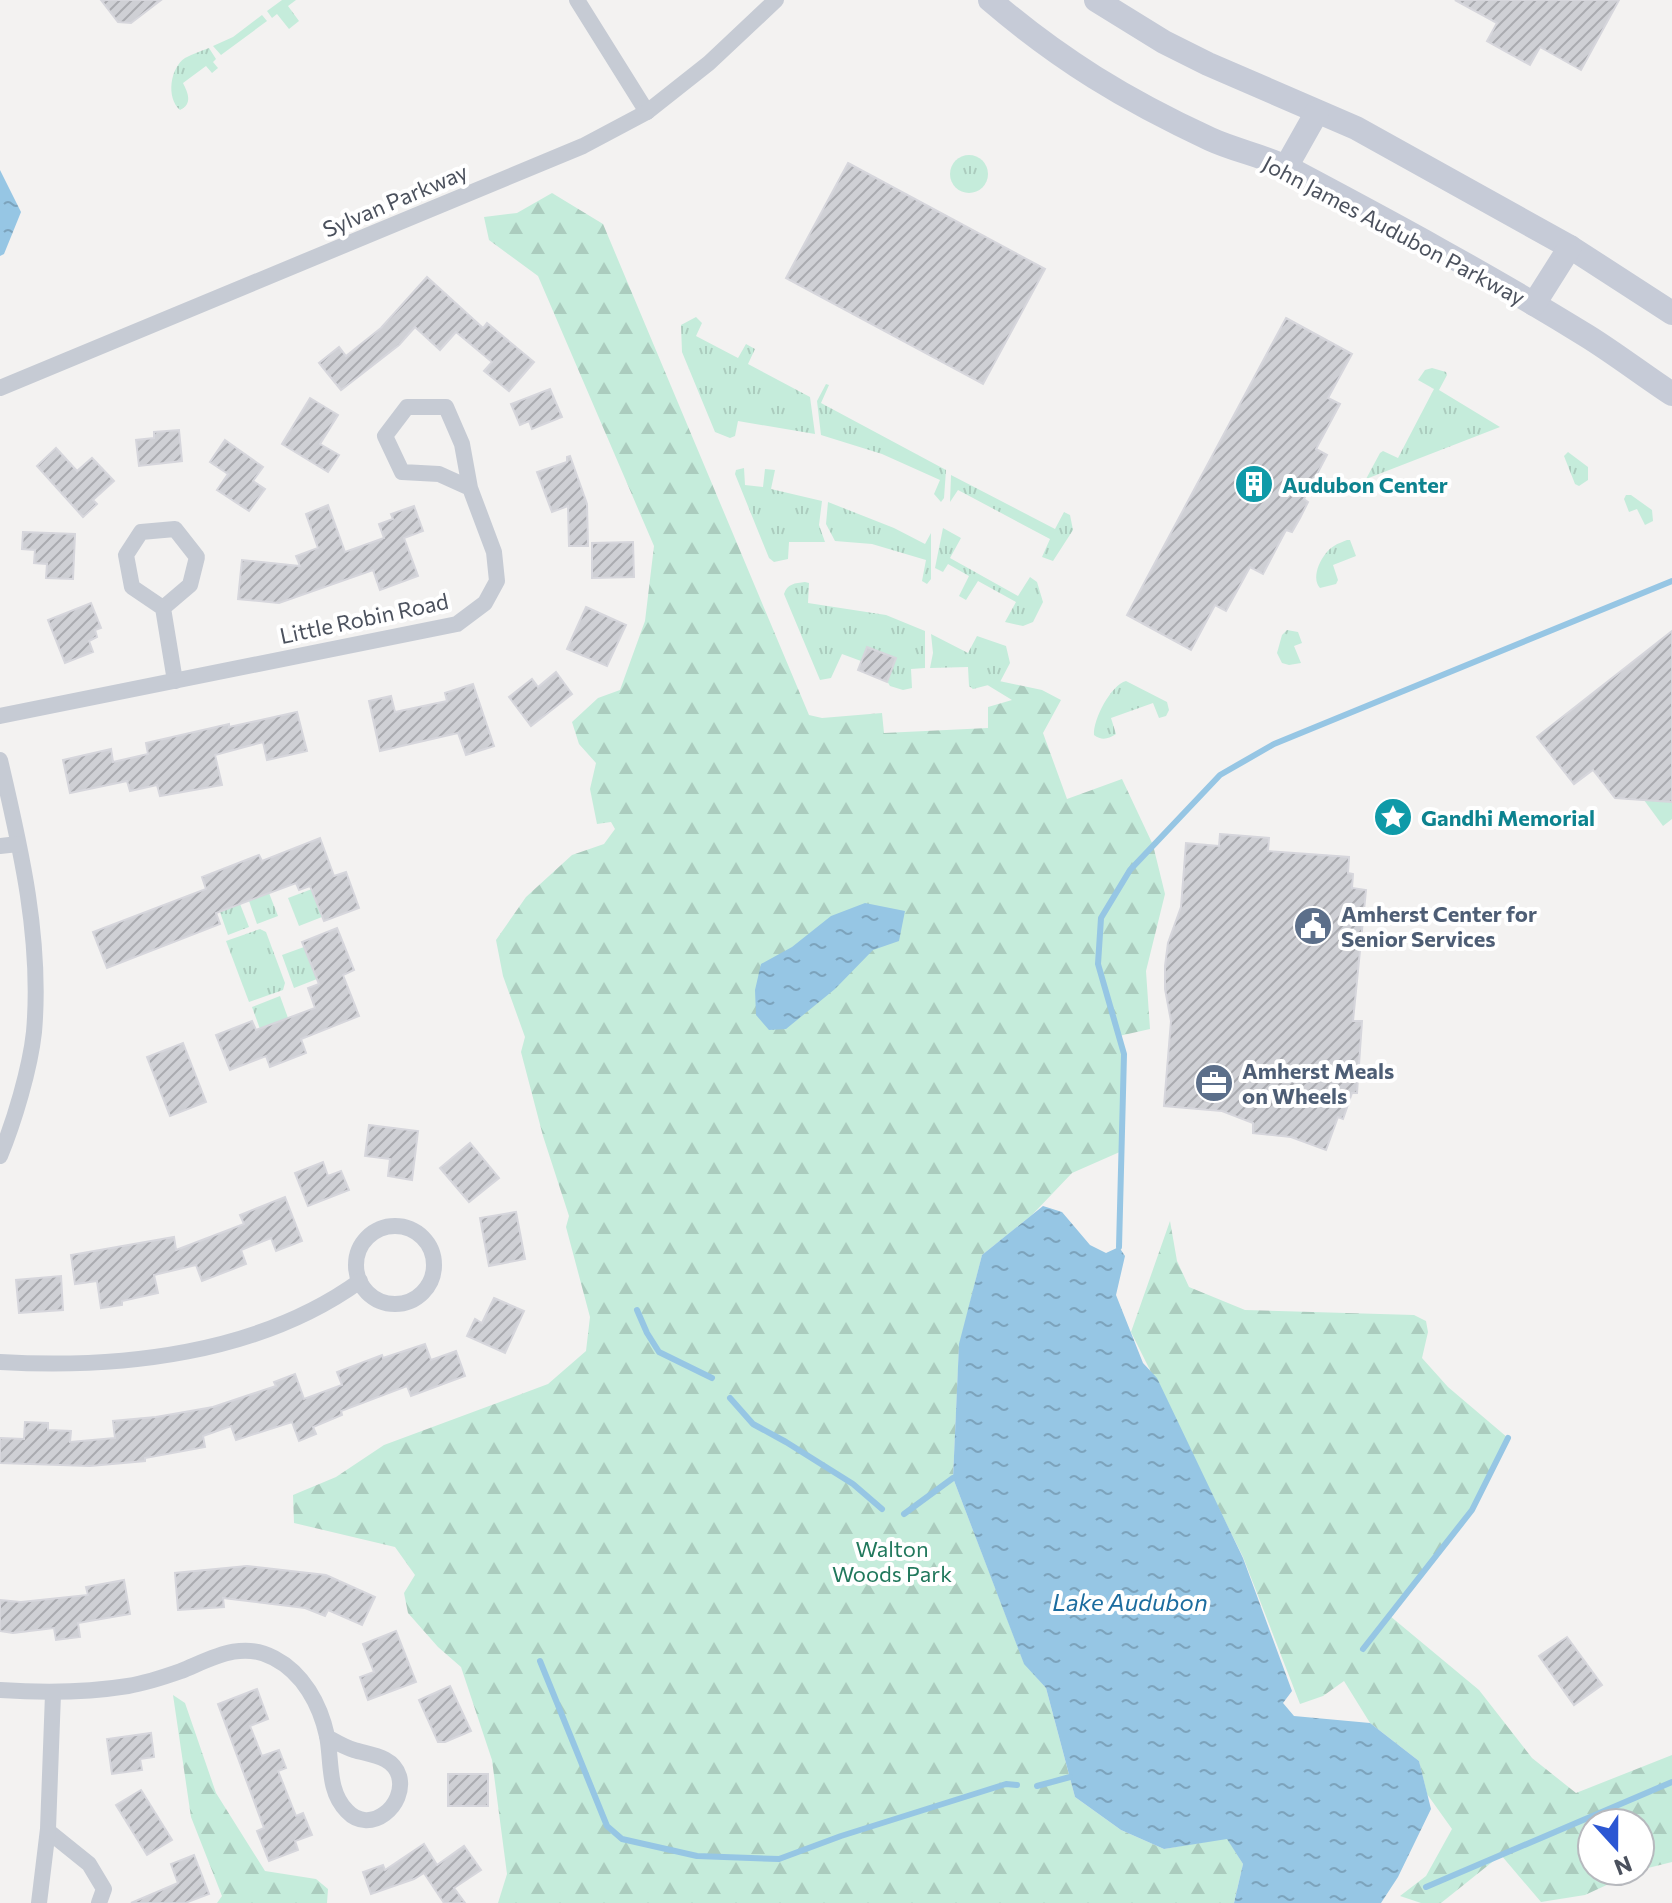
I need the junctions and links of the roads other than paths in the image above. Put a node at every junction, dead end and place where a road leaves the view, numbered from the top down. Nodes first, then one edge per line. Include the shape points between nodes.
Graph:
1 (577, 0) edge
2 (776, 0) edge
3 (990, 0) edge
4 (1096, 0) edge
5 (647, 112) junction
6 (1317, 112) junction
7 (1286, 167) junction
8 (1570, 247) junction
9 (1534, 304) junction
10 (1672, 313) edge
11 (0, 388) edge
12 (1672, 394) edge
13 (470, 488) junction
14 (163, 608) junction
15 (175, 681) junction
16 (0, 716) edge
17 (0, 760) edge
18 (18, 844) junction
19 (0, 846) edge
20 (0, 1156) edge
21 (360, 1281) junction
22 (0, 1362) edge
23 (0, 1690) edge
24 (53, 1694) junction
25 (327, 1737) junction
26 (48, 1831) junction
27 (39, 1903) edge
28 (99, 1903) edge

1 - 5 street
2 - 5 street, Sylvan Parkway
3 - 7 main road, John James Audubon Parkway via 1054,53 1152,112
4 - 6 main road via 1175,47
5 - 11 street, Sylvan Parkway via 583,146
6 - 7 main road
6 - 8 main road via 1356,128
7 - 9 main road, John James Audubon Parkway
8 - 9 main road
8 - 10 main road
9 - 12 main road, John James Audubon Parkway
13 - 13 street, Little Robin Road via 462,444 446,407 407,407 385,436 402,472 439,474
13 - 15 street, Little Robin Road via 494,552 497,581 485,603 457,624
14 - 14 street via 190,585 197,557 175,529 141,532 126,555 132,587
14 - 15 street
15 - 16 street, Little Robin Road
17 - 18 street
18 - 19 street
18 - 20 street via 34,944 34,1034
21 - 21 street via 386,1303 411,1301 422,1294 434,1272 430,1246 411,1229 386,1227 374,1232 358,1253
21 - 22 street via 318,1308 196,1349 133,1360
23 - 24 street
24 - 25 street via 165,1677 221,1654 246,1650 272,1657 300,1678
24 - 26 street
25 - 25 street via 328,1760 343,1807 360,1819 388,1813 399,1799 397,1771 379,1756
26 - 27 street
26 - 28 street via 89,1864 104,1889

